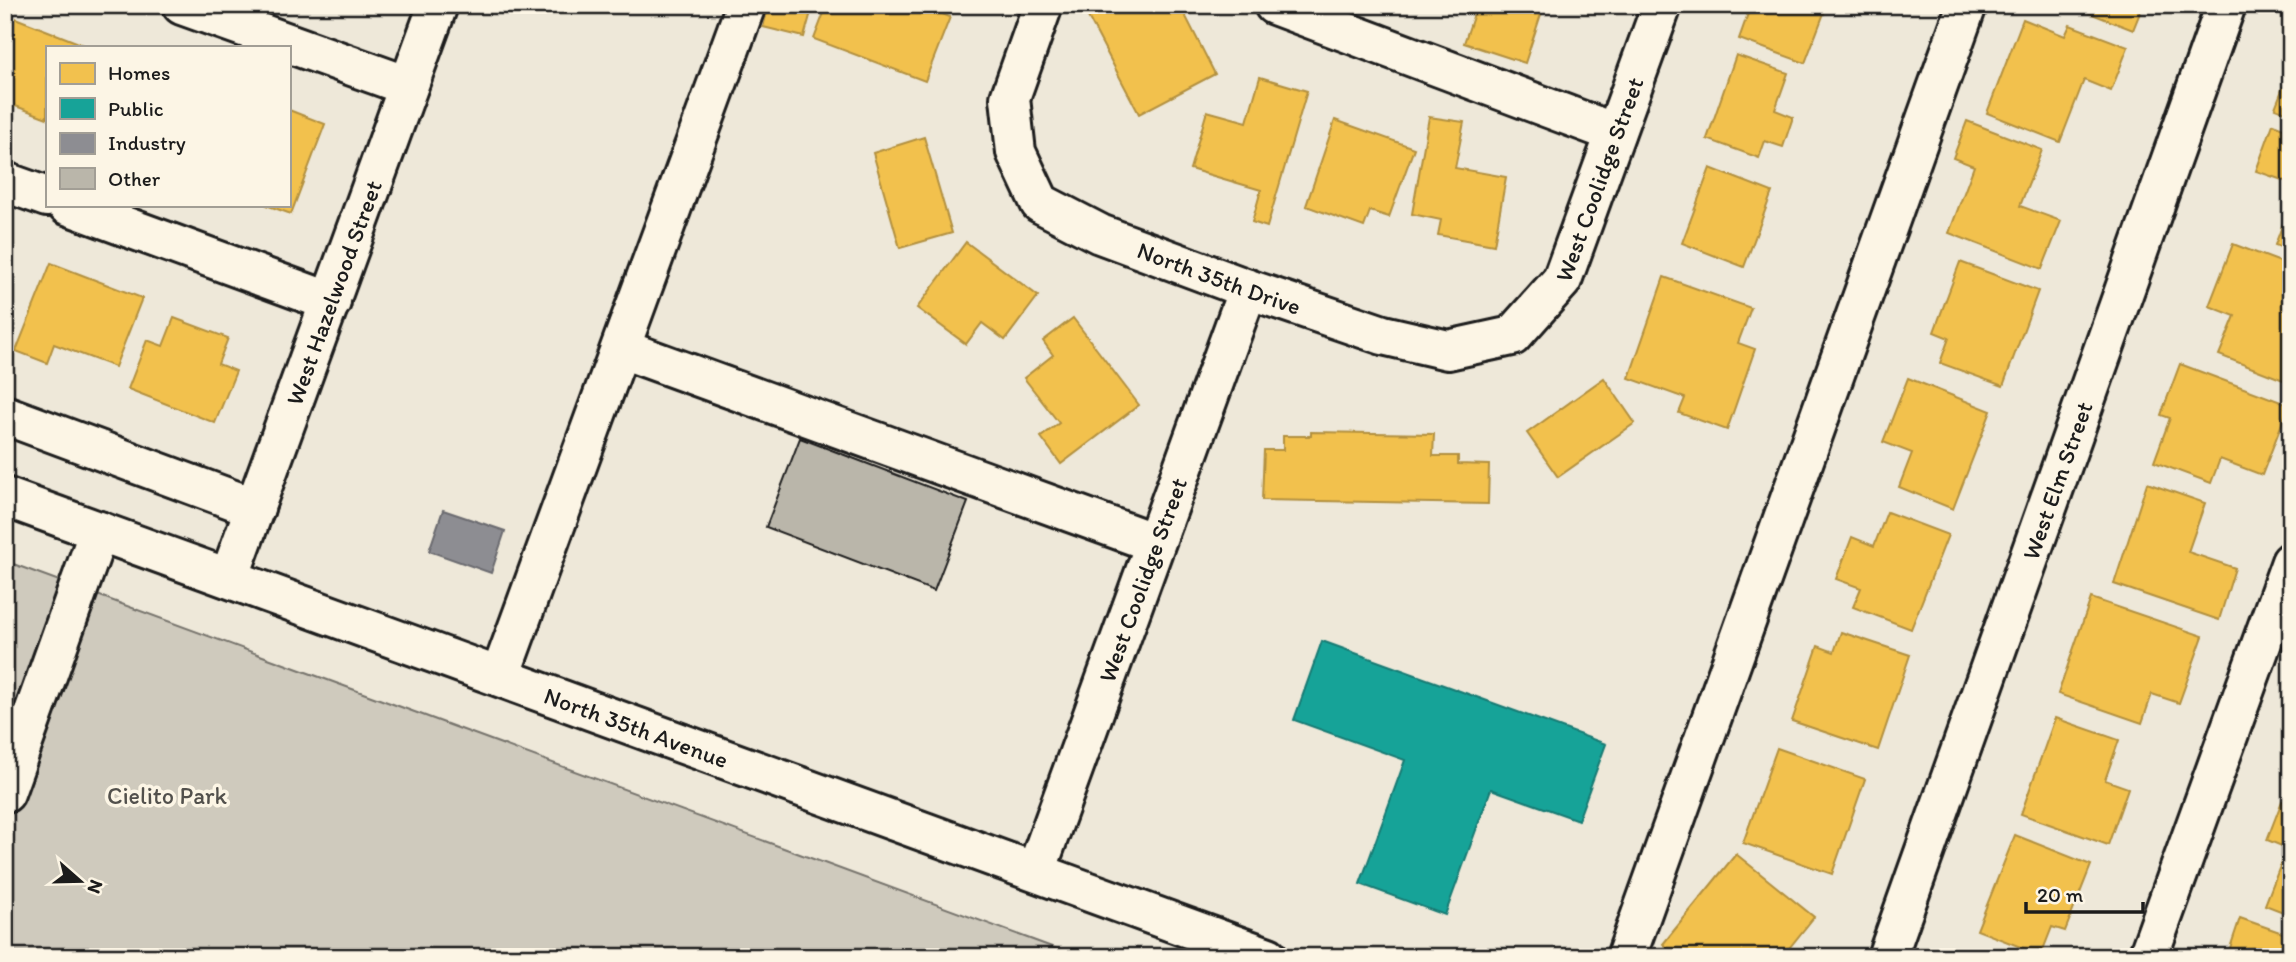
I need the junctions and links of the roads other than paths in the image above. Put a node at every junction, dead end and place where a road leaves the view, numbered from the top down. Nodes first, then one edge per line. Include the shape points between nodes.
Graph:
1 (438, 5) edge
2 (746, 5) edge
3 (1043, 5) edge
4 (1274, 5) edge
5 (1662, 5) edge
6 (1968, 5) edge
7 (2227, 5) edge
8 (195, 8) edge
9 (1349, 18) edge
10 (408, 86) junction
11 (1615, 133) junction
12 (5, 182) edge
13 (46, 197) edge
14 (70, 206) edge
15 (1248, 289) junction
16 (331, 303) junction
17 (1512, 336) joint
18 (622, 349) junction
19 (5, 415) edge
20 (5, 497) edge
21 (254, 508) junction
22 (99, 531) junction
23 (1155, 543) junction
24 (2291, 562) edge
25 (229, 578) junction
26 (500, 676) junction
27 (5, 793) edge
28 (1037, 871) junction
29 (1268, 957) edge
30 (1626, 957) edge
31 (1886, 957) edge
32 (2148, 957) edge

1 - 10 street, West Hazelwood Street
2 - 18 street
3 - 15 street, North 35th Drive via 1010,99 1016,152 1040,203 1100,234
4 - 9 street
5 - 11 street, West Coolidge Street
6 - 30 street
7 - 31 street, West Elm Street
8 - 10 street
9 - 11 street
10 - 16 street, West Hazelwood Street
11 - 17 street, West Coolidge Street via 1562,280
12 - 13 street
14 - 16 street
15 - 17 street, North 35th Drive via 1383,335 1448,350
15 - 23 street, West Coolidge Street
16 - 21 street, West Hazelwood Street
18 - 23 street
18 - 26 street
19 - 21 street
20 - 22 street, North 35th Avenue
21 - 25 street, West Hazelwood Street
22 - 25 street, North 35th Avenue
22 - 27 street
23 - 28 street, West Coolidge Street
24 - 32 street
25 - 26 street, North 35th Avenue
26 - 28 street, North 35th Avenue
28 - 29 street, North 35th Avenue

